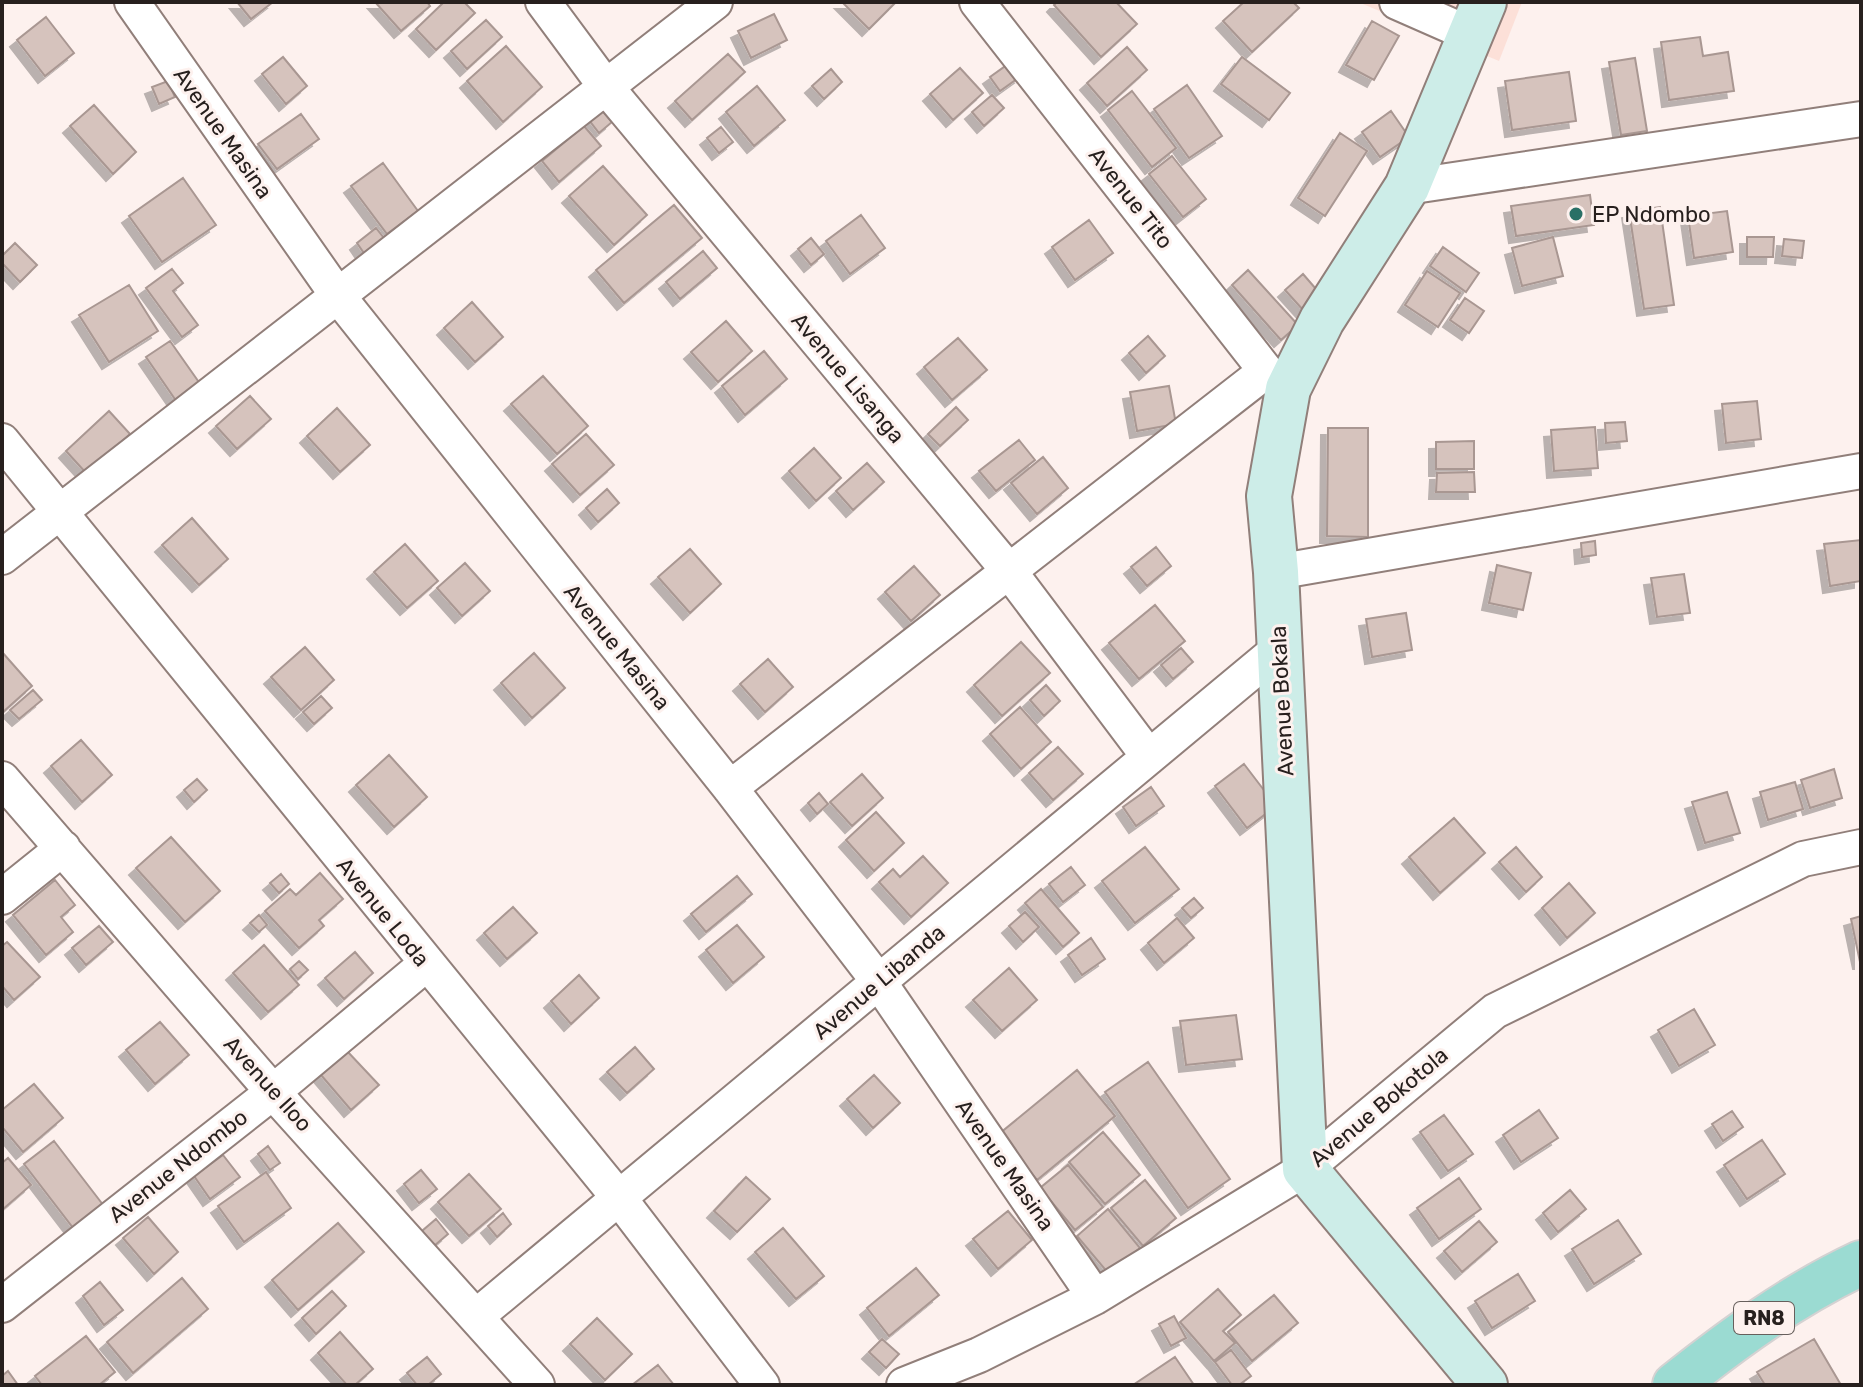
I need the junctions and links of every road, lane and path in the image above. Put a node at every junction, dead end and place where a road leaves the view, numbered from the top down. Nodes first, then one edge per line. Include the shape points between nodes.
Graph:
1 (132, 2) edge
2 (543, 2) edge
3 (715, 2) edge
4 (977, 2) edge
5 (1397, 2) edge
6 (1478, 18) edge
7 (606, 87) junction
8 (1861, 119) edge
9 (1407, 187) junction
10 (338, 296) junction
11 (1277, 380) junction
12 (2, 441) edge
13 (1861, 471) edge
14 (59, 513) junction
15 (2, 557) edge
16 (1009, 571) junction
17 (1276, 572) junction
18 (1280, 648) junction
19 (1149, 757) junction
20 (2, 779) edge
21 (730, 788) junction
22 (1861, 847) edge
23 (63, 848) junction
24 (2, 897) edge
25 (426, 964) junction
26 (879, 982) junction
27 (273, 1092) junction
28 (1305, 1169) junction
29 (619, 1198) junction
30 (1861, 1263) edge
31 (1095, 1297) junction
32 (2, 1305) edge
33 (478, 1315) junction
34 (537, 1385) edge
35 (762, 1385) edge
36 (904, 1385) edge
37 (1485, 1385) edge
38 (1675, 1385) edge

1 - 10 street, Avenue Masina
2 - 7 street, Avenue Lisanga
3 - 7 street
4 - 11 street, Avenue Tito
5 - 6 street
6 - 9 street, Avenue Bokala
7 - 10 street
7 - 16 street, Avenue Lisanga
8 - 9 street
9 - 11 street, Avenue Bokala
10 - 14 street
10 - 21 street, Avenue Masina
11 - 16 street
11 - 17 street, Avenue Bokala via 1269,496
12 - 14 street, Avenue Loda
13 - 17 street
14 - 15 street
14 - 25 street, Avenue Loda
16 - 19 street, Avenue Lisanga
16 - 21 street
17 - 18 street, Avenue Bokala
18 - 19 street, Avenue Libanda
18 - 28 street, Avenue Bokala
19 - 26 street, Avenue Libanda
20 - 23 street, Avenue Iloo
21 - 26 street, Avenue Masina
22 - 28 street, Avenue Bokotola via 1803,859 1495,1011
23 - 24 street
23 - 27 street, Avenue Iloo
25 - 27 street, Avenue Ndombo
25 - 29 street, Avenue Loda
26 - 29 street, Avenue Libanda
26 - 31 street, Avenue Masina
27 - 32 street, Avenue Ndombo
27 - 33 street, Avenue Iloo
28 - 31 street, Avenue Bokotola
28 - 37 street
29 - 33 street, Avenue Libanda
29 - 35 street, Avenue Loda
30 - 38 main road, RN8 via 1746,1329
31 - 36 street, Avenue Bokotola via 979,1355
33 - 34 street, Avenue Iloo

